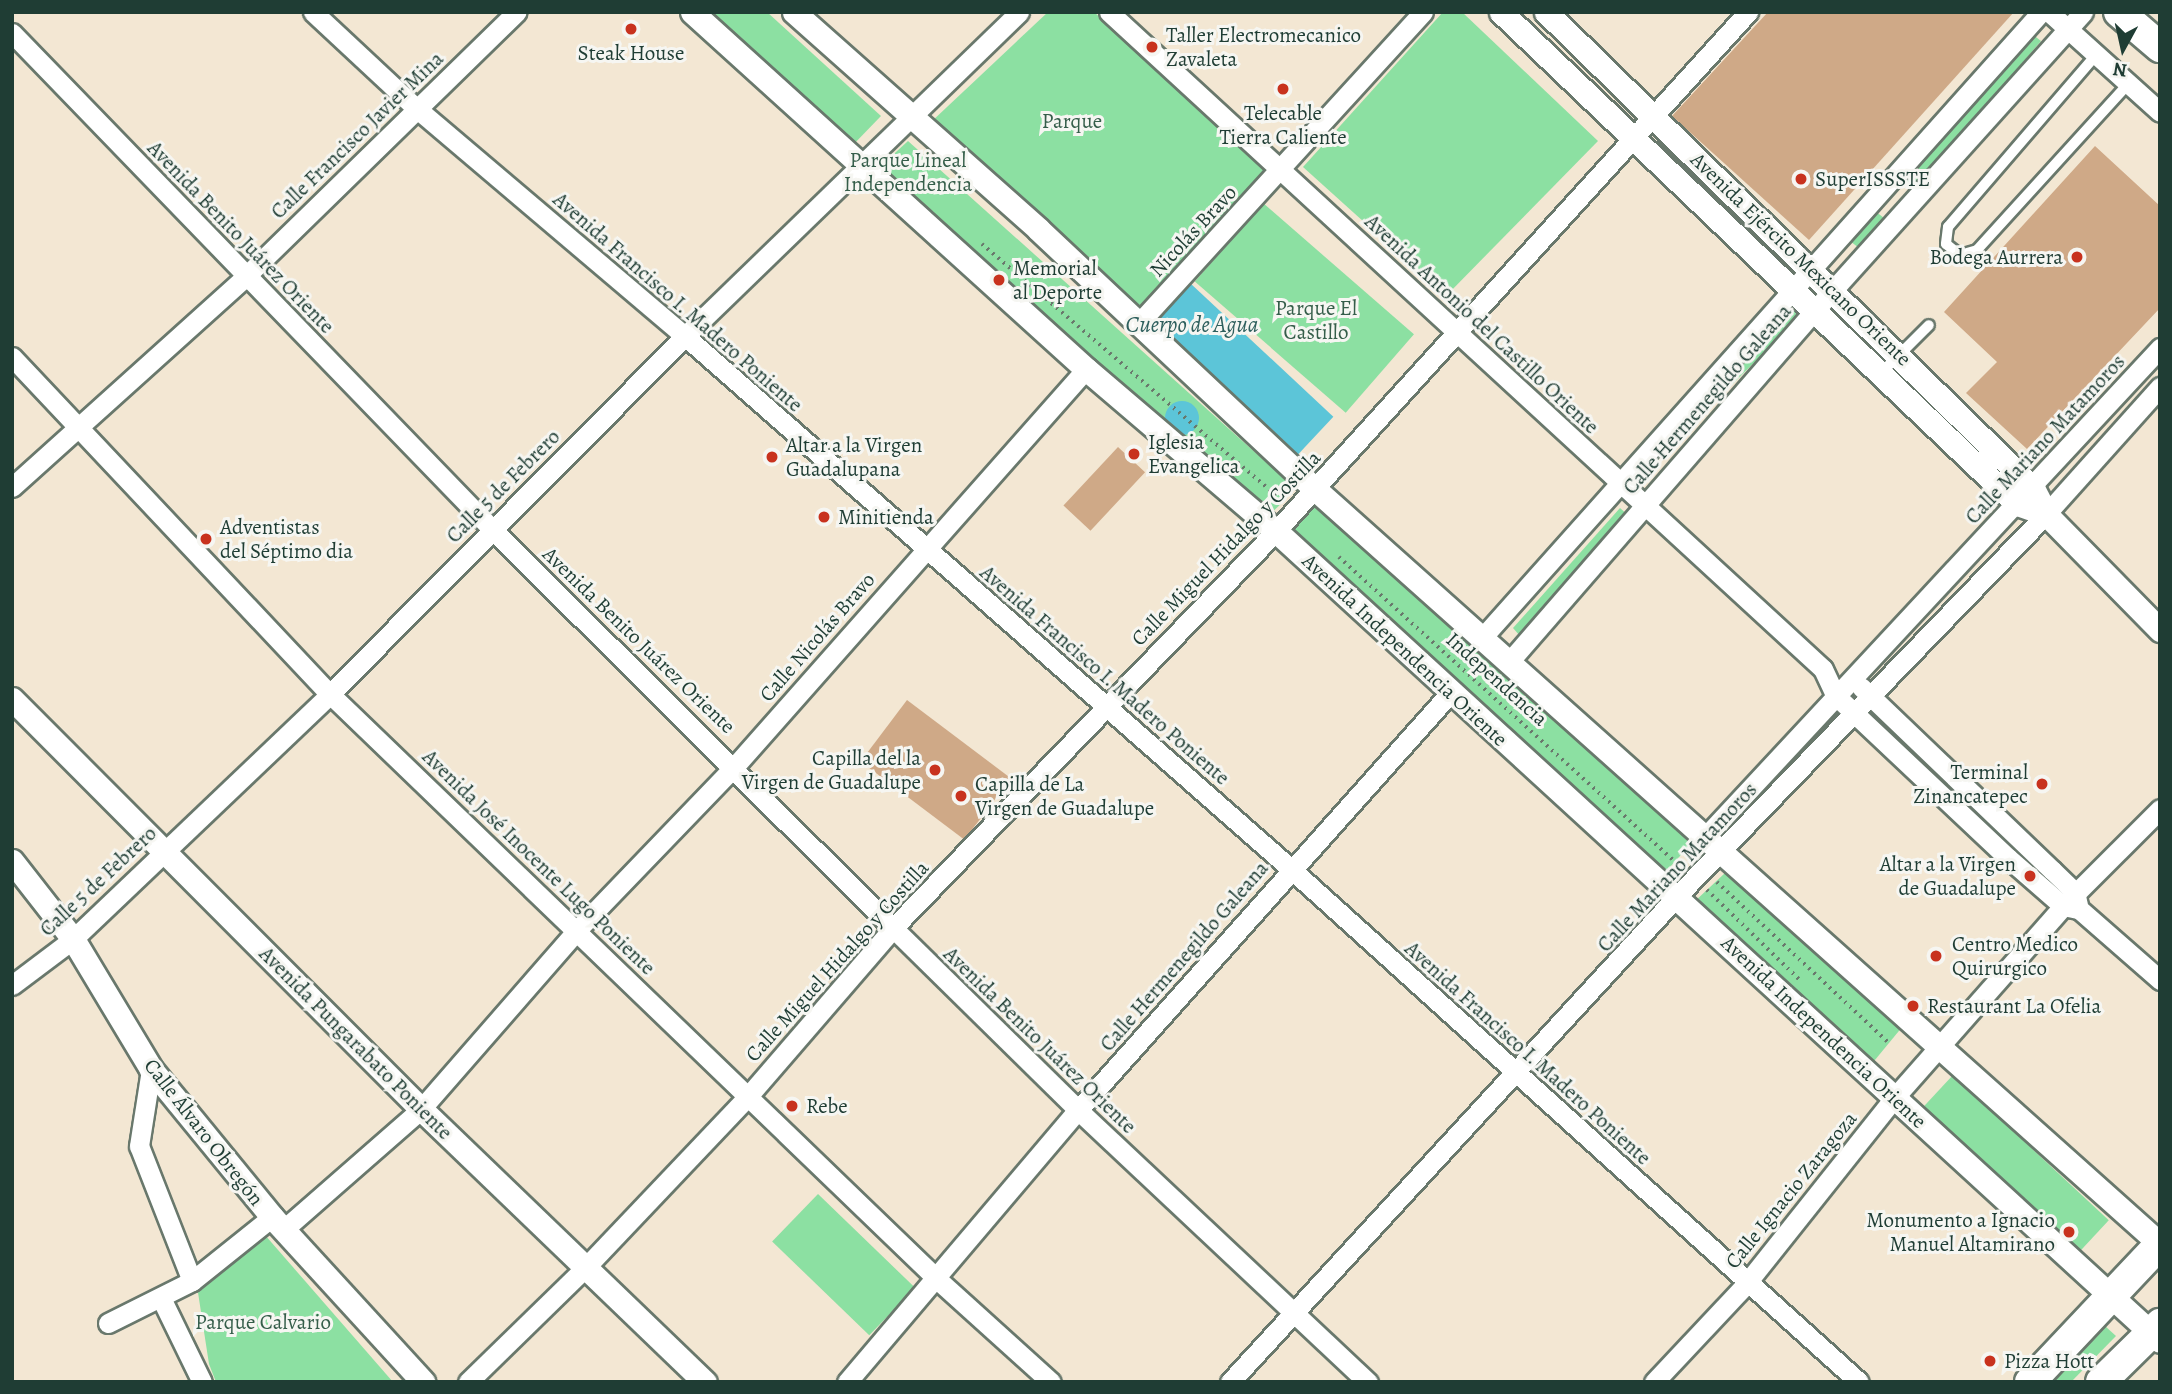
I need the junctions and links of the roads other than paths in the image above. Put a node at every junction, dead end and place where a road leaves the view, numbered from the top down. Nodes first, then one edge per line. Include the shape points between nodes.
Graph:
1 (313, 12) edge
2 (517, 12) edge
3 (692, 12) edge
4 (794, 12) edge
5 (1019, 12) edge
6 (1109, 12) edge
7 (1423, 12) edge
8 (1502, 12) edge
9 (1546, 12) edge
10 (1748, 12) edge
11 (2041, 12) edge
12 (2049, 12) edge
13 (2083, 12) edge
14 (2119, 12) edge
15 (2066, 29) junction
16 (12, 33) edge
17 (2160, 47) edge
18 (2096, 55) junction
19 (2128, 84) junction
20 (416, 108) junction
21 (2160, 112) edge
22 (1653, 115) junction
23 (910, 118) junction
24 (1631, 139) junction
25 (862, 168) junction
26 (1281, 171) junction
27 (1887, 184) junction
28 (1910, 204) junction
29 (1811, 268) junction
30 (246, 276) junction
31 (1792, 289) junction
32 (1834, 290) junction
33 (1814, 311) junction
34 (1139, 323) junction
35 (1929, 325) dead end
36 (1456, 331) junction
37 (685, 336) junction
38 (2159, 351) edge
39 (1899, 355) junction
40 (12, 357) edge
41 (1086, 369) junction
42 (1880, 374) junction
43 (2160, 387) edge
44 (1966, 422) junction
45 (79, 426) junction
46 (1947, 439) junction
47 (1620, 482) junction
48 (12, 487) edge
49 (1315, 489) junction
50 (2025, 496) junction
51 (1645, 505) junction
52 (2046, 514) junction
53 (492, 529) junction
54 (1276, 531) junction
55 (925, 546) junction
56 (2160, 630) edge
57 (1481, 639) junction
58 (1508, 663) junction
59 (1823, 669) junction
60 (1851, 678) junction
61 (1450, 693) junction
62 (330, 694) junction
63 (1869, 694) junction
64 (1835, 695) junction
65 (12, 699) edge
66 (1105, 708) junction
67 (1853, 712) junction
68 (735, 766) junction
69 (1985, 805) junction
70 (2160, 809) edge
71 (1968, 820) junction
72 (1714, 844) junction
73 (164, 851) junction
74 (12, 861) edge
75 (1291, 869) junction
76 (1678, 895) junction
77 (2072, 903) junction
78 (893, 928) junction
79 (578, 929) junction
80 (73, 939) junction
81 (2160, 980) edge
82 (12, 985) edge
83 (1940, 1045) junction
84 (151, 1069) junction
85 (1518, 1073) junction
86 (749, 1095) junction
87 (1894, 1098) junction
88 (421, 1109) junction
89 (1078, 1110) junction
90 (278, 1224) junction
91 (2160, 1244) edge
92 (585, 1268) junction
93 (938, 1280) junction
94 (192, 1281) junction
95 (1746, 1284) junction
96 (2109, 1298) junction
97 (162, 1300) junction
98 (1294, 1312) junction
99 (108, 1323) dead end
100 (2157, 1333) edge
101 (202, 1382) edge
102 (423, 1382) edge
103 (468, 1382) edge
104 (705, 1382) edge
105 (848, 1382) edge
106 (1051, 1382) edge
107 (1230, 1382) edge
108 (1368, 1382) edge
109 (1654, 1382) edge
110 (1859, 1382) edge
111 (2030, 1382) edge
112 (2101, 1382) edge

1 - 20 street, Avenida Francisco I. Madero Poniente
2 - 20 street, Calle Francisco Javier Mina
3 - 25 street, Avenida Independencia Oriente
4 - 23 street
5 - 23 street, Calle 5 de Febrero
6 - 26 street, Avenida Antonio del Castillo Oriente
7 - 26 street
8 - 24 street, Avenida Ejército Mexicano Oriente
9 - 22 street, Avenida Ejército Mexicano Oriente
10 - 22 street, Calle Miguel Hidalgo y Costilla
11 - 27 street, Calle Hermenegildo Galeana
12 - 15 street
13 - 15 street, Calle Hermenegildo Galeana
14 - 17 main road
15 - 18 street
15 - 28 street, Calle Hermenegildo Galeana
16 - 30 street, Avenida Benito Juárez Oriente
18 - 19 street
18 - 19 lane via 1948,227 1946,244 1960,255 1977,250
19 - 21 street
20 - 30 street, Calle Francisco Javier Mina
20 - 37 street, Avenida Francisco I. Madero Poniente
22 - 24 street, Calle Miguel Hidalgo y Costilla
22 - 29 street, Avenida Ejército Mexicano Oriente
23 - 25 street, Calle 5 de Febrero
23 - 34 street
24 - 31 street, Avenida Ejército Mexicano Oriente
24 - 36 street, Calle Miguel Hidalgo y Costilla
25 - 37 street, Calle 5 de Febrero
25 - 41 street, Avenida Independencia Oriente
26 - 34 street, Nicolás Bravo
26 - 36 street, Avenida Antonio del Castillo Oriente
27 - 28 street
27 - 29 street, Calle Hermenegildo Galeana
28 - 32 street, Calle Hermenegildo Galeana
29 - 31 street, Calle Hermenegildo Galeana
29 - 32 street, Avenida Ejército Mexicano Oriente
30 - 45 street, Calle Francisco Javier Mina
30 - 53 street, Avenida Benito Juárez Oriente
31 - 33 street, Avenida Ejército Mexicano Oriente
31 - 47 street, Calle Hermenegildo Galeana
32 - 33 street, Calle Hermenegildo Galeana
32 - 39 street, Avenida Ejército Mexicano Oriente
33 - 42 street, Avenida Ejército Mexicano Oriente
33 - 51 street, Calle Hermenegildo Galeana
34 - 49 street
35 - 39 lane
36 - 47 street, Avenida Antonio del Castillo Oriente
36 - 49 street, Calle Miguel Hidalgo y Costilla
37 - 53 street, Calle 5 de Febrero
37 - 55 street, Avenida Francisco I. Madero Poniente
38 - 50 street, Calle Mariano Matamoros
39 - 42 lane
39 - 44 street, Avenida Ejército Mexicano Oriente
40 - 45 street, Avenida José Inocente Lugo Poniente
41 - 54 street, Avenida Independencia Oriente
41 - 55 street, Calle Nicolás Bravo
42 - 46 street, Avenida Ejército Mexicano Oriente
43 - 52 street, Calle Mariano Matamoros
44 - 46 street
44 - 50 street, Avenida Ejército Mexicano Oriente
45 - 48 street, Calle Francisco Javier Mina
45 - 62 street, Avenida José Inocente Lugo Poniente
46 - 50 street, Avenida Ejército Mexicano Oriente
47 - 51 street, Avenida Antonio del Castillo Oriente
47 - 57 street, Calle Hermenegildo Galeana
49 - 54 street, Calle Miguel Hidalgo y Costilla
49 - 57 street
50 - 52 street, Avenida Ejército Mexicano Oriente
50 - 60 street, Calle Mariano Matamoros
51 - 58 street, Calle Hermenegildo Galeana
51 - 59 street, Avenida Antonio del Castillo Oriente
52 - 56 street, Avenida Ejército Mexicano Oriente
52 - 63 street, Calle Mariano Matamoros
53 - 62 street, Calle 5 de Febrero
53 - 68 street, Avenida Benito Juárez Oriente
54 - 61 street, Avenida Independencia Oriente
54 - 66 street, Calle Miguel Hidalgo y Costilla
55 - 66 street, Avenida Francisco I. Madero Poniente
55 - 68 street, Calle Nicolás Bravo
57 - 58 street
58 - 72 street
59 - 60 street, Avenida Antonio del Castillo Oriente
59 - 64 street, Avenida Antonio del Castillo Oriente
60 - 63 street, Avenida Antonio del Castillo Oriente
60 - 64 street, Calle Mariano Matamoros
61 - 75 street, Calle Hermenegildo Galeana
61 - 76 street, Avenida Independencia Oriente
62 - 73 street, Calle 5 de Febrero
62 - 79 street, Avenida José Inocente Lugo Poniente
63 - 67 street, Calle Mariano Matamoros
63 - 69 street, Avenida Antonio del Castillo Oriente
64 - 67 street, Avenida Antonio del Castillo Oriente
64 - 72 street, Calle Mariano Matamoros
65 - 73 street, Avenida Pungarabato Poniente
66 - 75 street, Avenida Francisco I. Madero Poniente
66 - 78 street, Calle Miguel Hidalgo y Costilla
67 - 71 street, Avenida Antonio del Castillo Oriente
67 - 72 street, Calle Mariano Matamoros
68 - 78 street, Avenida Benito Juárez Oriente
68 - 79 street, Calle Nicolás Bravo
69 - 71 street
69 - 77 street, Avenida Antonio del Castillo Oriente
70 - 77 street, Calle Ignacio Zaragoza
71 - 77 street, Avenida Antonio del Castillo Oriente
72 - 76 street, Calle Mariano Matamoros
72 - 83 street
73 - 80 street, Calle 5 de Febrero
73 - 88 street, Avenida Pungarabato Poniente
74 - 80 street, Calle Álvaro Obregón
75 - 85 street, Avenida Francisco I. Madero Poniente
75 - 89 street, Calle Hermenegildo Galeana
76 - 85 street, Calle Mariano Matamoros
76 - 87 street, Avenida Independencia Oriente
77 - 81 street, Avenida Antonio del Castillo Oriente
77 - 83 street, Calle Ignacio Zaragoza
78 - 86 street, Calle Miguel Hidalgo y Costilla
78 - 89 street, Avenida Benito Juárez Oriente
79 - 86 street, Avenida José Inocente Lugo Poniente
79 - 88 street, Calle Nicolás Bravo
80 - 82 street, Calle 5 de Febrero
80 - 84 street, Calle Álvaro Obregón
83 - 87 street, Calle Ignacio Zaragoza
83 - 91 street
84 - 90 street, Calle Álvaro Obregón
84 - 94 street via 139,1146
85 - 95 street, Avenida Francisco I. Madero Poniente
85 - 98 street, Calle Mariano Matamoros
86 - 92 street, Calle Miguel Hidalgo y Costilla
86 - 93 street, Avenida José Inocente Lugo Poniente
87 - 95 street, Calle Ignacio Zaragoza
87 - 96 street, Avenida Independencia Oriente
88 - 90 street, Calle Nicolás Bravo
88 - 92 street, Avenida Pungarabato Poniente
89 - 93 street, Calle Hermenegildo Galeana
89 - 98 street, Avenida Benito Juárez Oriente
90 - 94 street, Calle Nicolás Bravo
90 - 102 street, Calle Álvaro Obregón
91 - 96 main road
92 - 103 street, Calle Miguel Hidalgo y Costilla
92 - 104 street, Avenida Pungarabato Poniente
93 - 105 street, Calle Hermenegildo Galeana
93 - 106 street, Avenida José Inocente Lugo Poniente
94 - 97 street, Calle Nicolás Bravo
95 - 109 street, Calle Ignacio Zaragoza
95 - 110 street, Avenida Francisco I. Madero Poniente
96 - 100 street, Avenida Independencia Oriente
96 - 111 main road
97 - 99 street, Calle Nicolás Bravo
97 - 101 street
98 - 107 street, Calle Mariano Matamoros
98 - 108 street, Avenida Benito Juárez Oriente
100 - 112 main road

